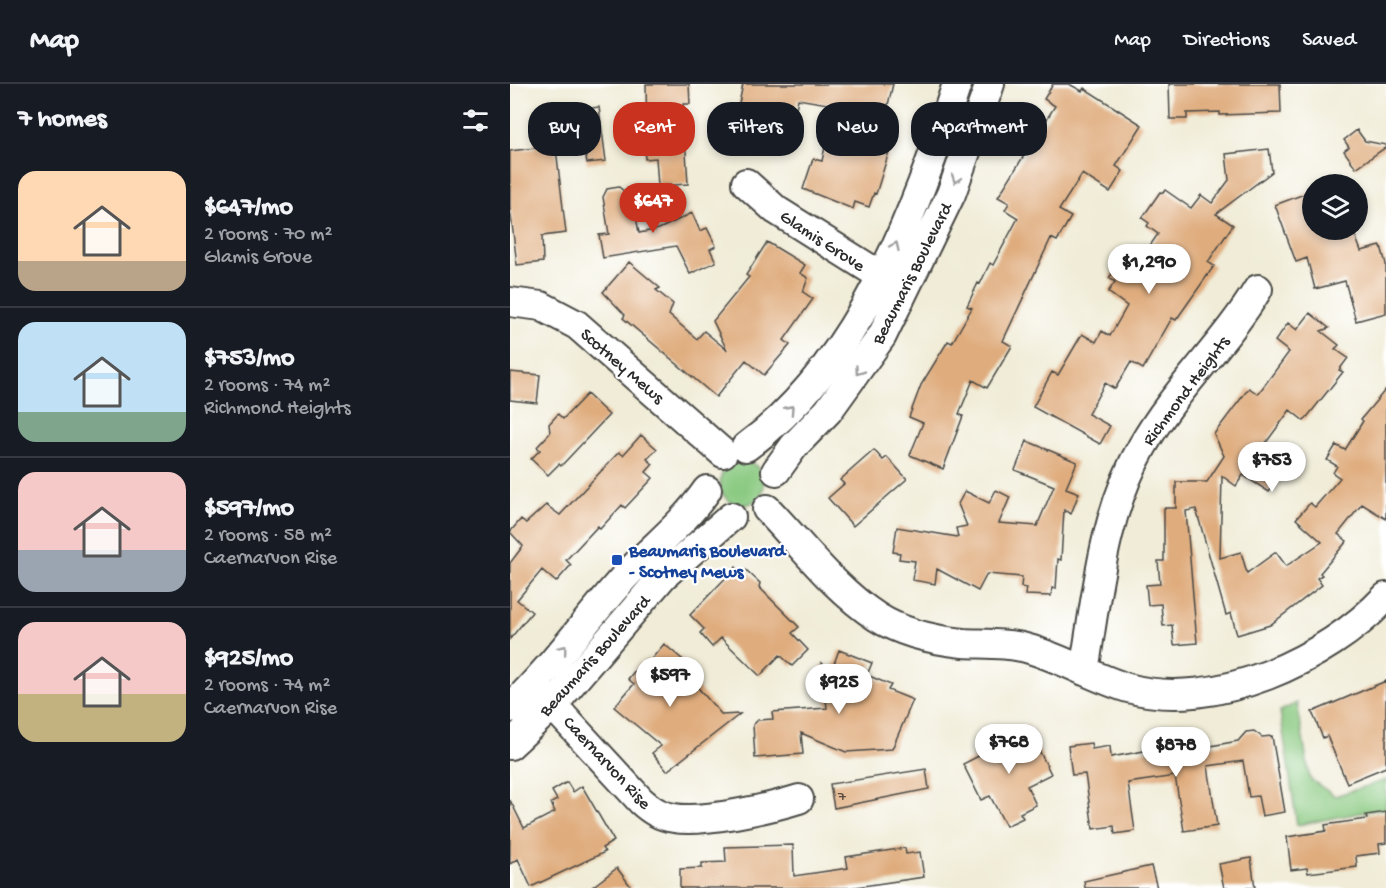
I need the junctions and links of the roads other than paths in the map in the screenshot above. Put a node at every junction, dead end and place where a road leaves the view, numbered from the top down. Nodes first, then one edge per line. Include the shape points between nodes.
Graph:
1 (957, 84) edge
2 (990, 84) edge
3 (746, 183) dead end
4 (881, 277) junction
5 (1258, 289) dead end
6 (906, 291) junction
7 (510, 302) edge
8 (734, 450) junction
9 (776, 471) junction
10 (707, 490) junction
11 (767, 509) junction
12 (731, 517) junction
13 (1386, 597) edge
14 (1084, 671) junction
15 (544, 694) junction
16 (510, 708) edge
17 (510, 745) edge
18 (799, 800) dead end

4 -> 1 street, Beaumaris Boulevard via 915,205
2 -> 6 street, Beaumaris Boulevard via 951,194
3 - 4 street, Glamis Grove via 776,210
4 - 6 street, Glamis Grove
8 -> 4 street, Beaumaris Boulevard via 772,428 815,380
5 - 14 street, Richmond Heights via 1163,414 1123,486 1104,552
6 -> 9 street, Beaumaris Boulevard via 852,381
7 - 8 street, Scotney Mews via 541,306 577,325
8 - 9 street via 761,453
8 - 10 street via 711,466
9 - 11 street via 777,491
10 - 12 street via 712,503
15 -> 10 street, Beaumaris Boulevard via 620,582 687,517
11 - 12 street via 750,518
11 - 14 street via 848,594 878,617 933,639 1020,647
12 - 15 street, Beaumaris Boulevard via 663,576
13 - 14 street via 1338,639 1281,671 1240,684 1195,693 1148,693
15 - 16 street, Beaumaris Boulevard
15 - 17 street, Beaumaris Boulevard
15 - 18 street, Caernarvon Rise via 641,801 658,814 687,819

